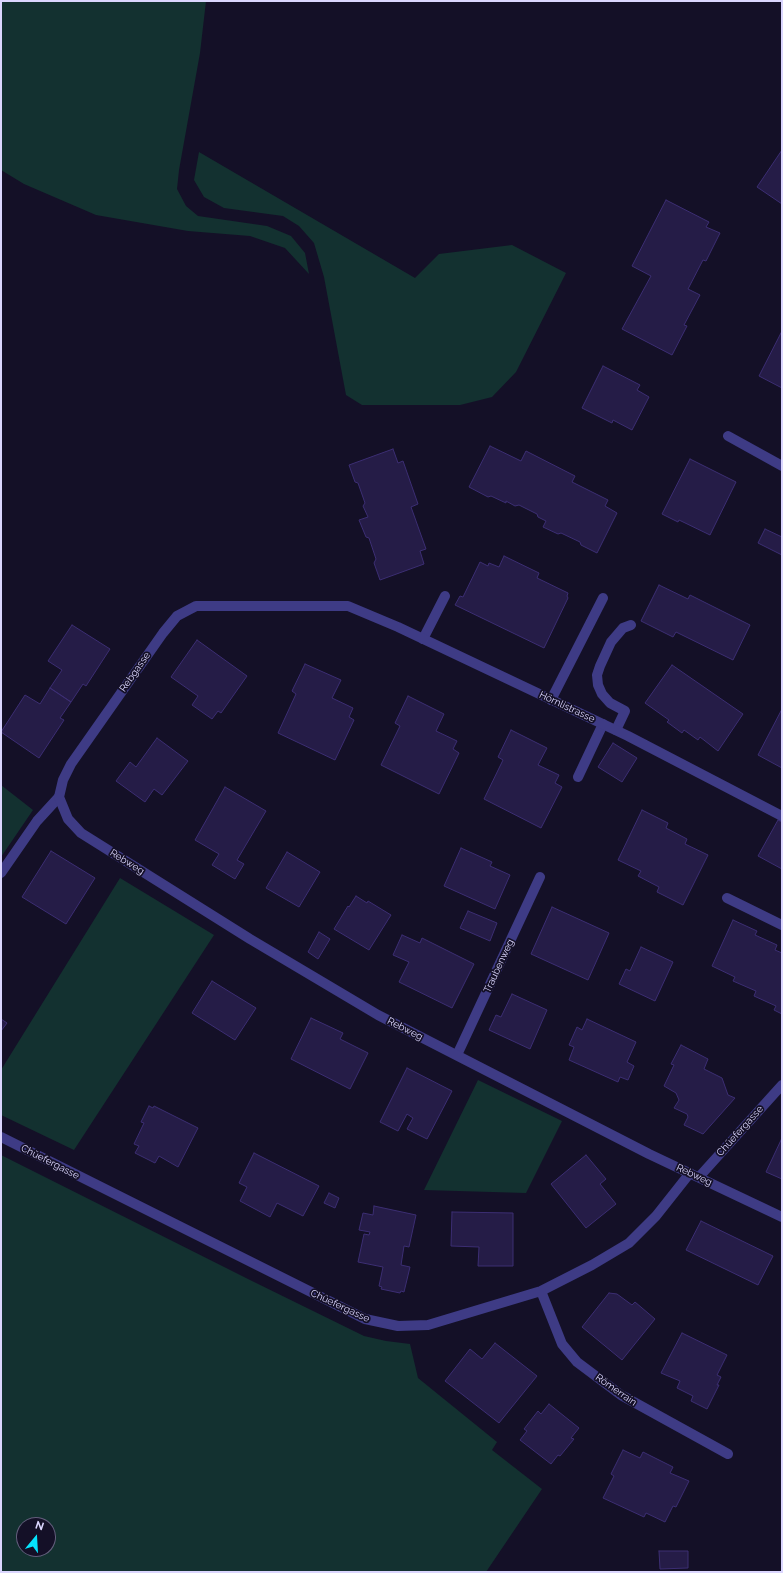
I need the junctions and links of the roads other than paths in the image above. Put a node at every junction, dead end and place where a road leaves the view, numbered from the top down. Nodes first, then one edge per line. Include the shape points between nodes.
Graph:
1 (728, 436) dead end
2 (782, 466) edge
3 (445, 596) dead end
4 (603, 598) dead end
5 (348, 606) joint
6 (631, 625) dead end
7 (423, 639) junction
8 (551, 700) junction
9 (603, 724) junction
10 (616, 730) junction
11 (578, 777) dead end
12 (59, 797) junction
13 (782, 816) edge
14 (1, 873) edge
15 (540, 877) dead end
16 (727, 898) dead end
17 (782, 925) edge
18 (457, 1056) junction
19 (782, 1085) edge
20 (1, 1137) edge
21 (694, 1175) junction
22 (782, 1217) edge
23 (541, 1291) junction
24 (728, 1454) dead end

1 - 2 street
3 - 7 street
4 - 8 street
5 - 7 street, Hörnlistrasse
5 - 12 street, Rebgasse via 196,606 177,616 71,764 63,780
6 - 10 street via 618,632 611,642 597,675 602,694 610,704 625,711
7 - 8 street, Hörnlistrasse
8 - 9 street, Hörnlistrasse
9 - 10 street, Hörnlistrasse
9 - 11 street
10 - 13 street, Hörnlistrasse
12 - 14 street, Rebgasse via 37,821
12 - 18 street, Rebweg via 68,819 87,837 306,973 378,1015
15 - 18 street, Traubenweg
16 - 17 street
18 - 21 street, Rebweg
19 - 21 street, Chüefergasse
20 - 23 street, Chüefergasse via 365,1319 398,1326 428,1325
21 - 22 street, Rebweg
21 - 23 street, Chüefergasse via 629,1243
23 - 24 street, Römerrain via 562,1344 577,1362 621,1395

